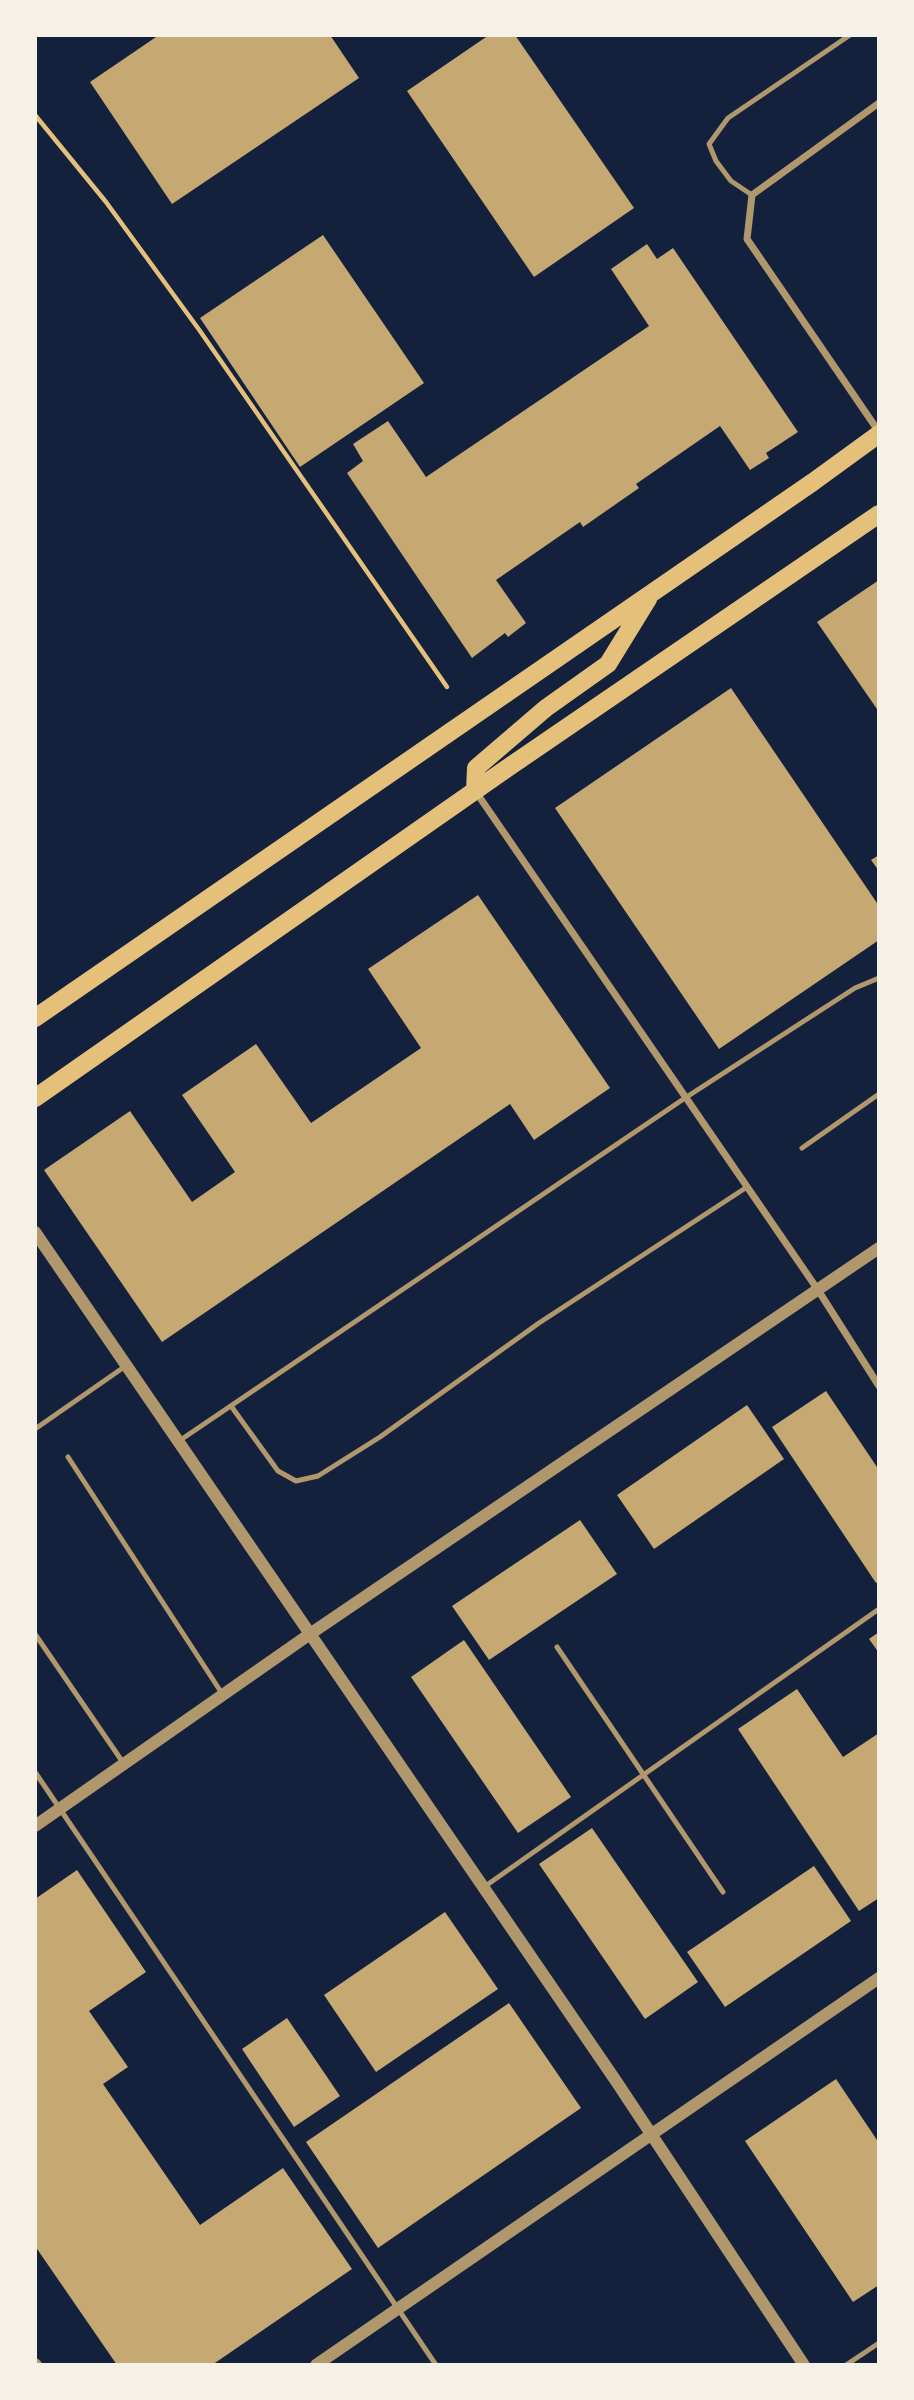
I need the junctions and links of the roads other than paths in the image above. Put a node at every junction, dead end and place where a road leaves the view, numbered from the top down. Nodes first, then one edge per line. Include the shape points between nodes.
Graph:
1 (850, 35) edge
2 (879, 103) edge
3 (752, 195) junction
4 (879, 433) edge
5 (879, 514) edge
6 (652, 593) junction
7 (475, 791) junction
8 (879, 978) edge
9 (35, 1018) edge
10 (879, 1094) edge
11 (35, 1098) edge
12 (685, 1098) junction
13 (802, 1148) dead end
14 (747, 1187) junction
15 (35, 1232) edge
16 (879, 1248) edge
17 (818, 1290) junction
18 (127, 1365) junction
19 (879, 1386) edge
20 (231, 1406) junction
21 (35, 1429) edge
22 (178, 1441) junction
23 (68, 1457) dead end
24 (879, 1609) edge
25 (35, 1634) edge
26 (310, 1634) junction
27 (557, 1647) dead end
28 (223, 1695) junction
29 (124, 1764) junction
30 (35, 1772) edge
31 (643, 1774) junction
32 (60, 1808) junction
33 (35, 1826) edge
34 (484, 1887) junction
35 (723, 1892) dead end
36 (879, 1978) edge
37 (652, 2134) junction
38 (398, 2309) junction
39 (879, 2343) edge
40 (316, 2365) edge
41 (436, 2365) edge
42 (804, 2365) edge
43 (846, 2365) edge

1 - 3 lane via 728,118 709,144 731,181
2 - 3 street
3 - 4 street via 747,239
4 - 6 main road
5 - 7 main road
6 - 7 main road via 608,664 546,708 476,768
6 - 9 main road
7 - 11 main road
7 - 12 street
8 - 12 lane via 855,988
10 - 13 lane
12 - 14 street
12 - 20 lane
14 - 17 street
14 - 20 lane via 317,1476 296,1481 278,1471
15 - 18 street
16 - 17 street
17 - 19 street
17 - 26 street
18 - 21 lane
18 - 22 street
20 - 22 lane
22 - 26 street
23 - 28 lane
24 - 31 lane
25 - 29 lane
26 - 28 street
26 - 34 street
27 - 31 lane
28 - 29 street
29 - 32 street
30 - 32 lane
31 - 34 lane
31 - 35 lane
32 - 33 street
32 - 38 lane
34 - 37 street
36 - 37 street
37 - 38 street
37 - 42 street
38 - 40 street
38 - 41 lane
39 - 43 lane

